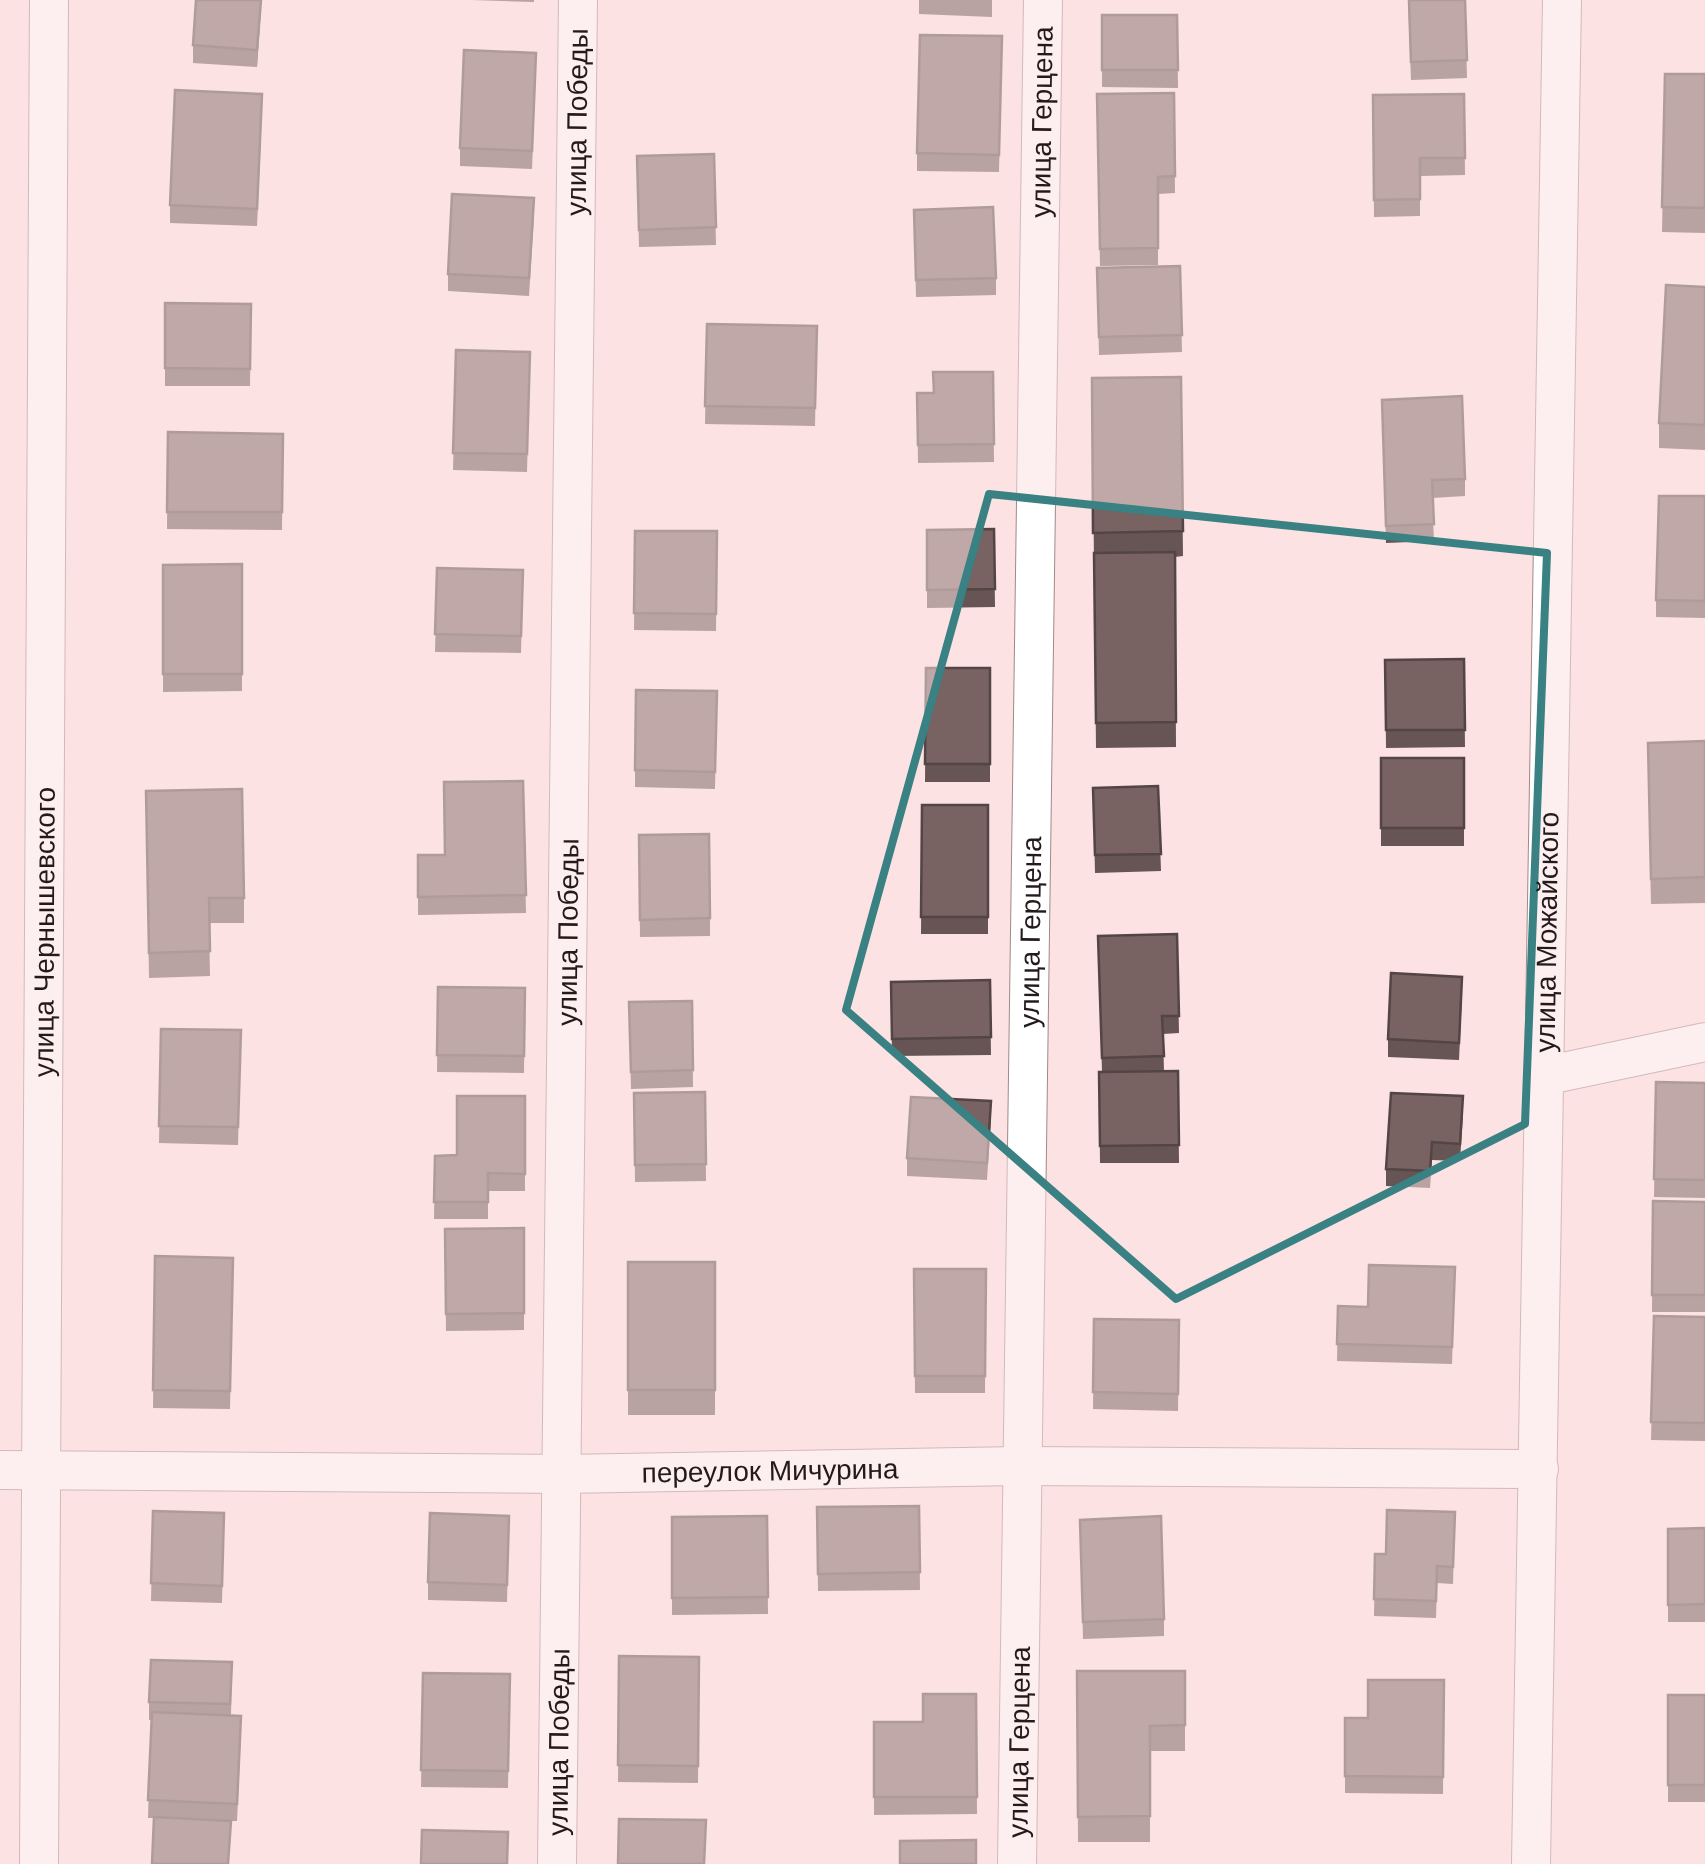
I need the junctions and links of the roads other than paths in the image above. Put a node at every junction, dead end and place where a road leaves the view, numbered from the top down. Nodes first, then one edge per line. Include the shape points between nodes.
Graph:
1 (49, 0) edge
2 (578, 0) edge
3 (1044, 0) edge
4 (1562, 0) edge
5 (1705, 1042) edge
6 (1544, 1076) junction
7 (1021, 1466) junction
8 (1539, 1469) junction
9 (0, 1470) edge
10 (41, 1470) junction
11 (563, 1474) junction
12 (39, 1864) edge
13 (557, 1864) edge
14 (1017, 1864) edge
15 (1531, 1864) edge

1 - 10 street, улица Чернышевского
2 - 11 street, улица Победы
3 - 7 street, улица Герцена
4 - 6 street, улица Можайского
5 - 6 street
6 - 8 street, улица Можайского
7 - 8 street, переулок Мичурина
7 - 11 street, переулок Мичурина
7 - 14 street, улица Герцена
8 - 15 street, улица Можайского
9 - 10 street, переулок Мичурина
10 - 11 street, переулок Мичурина
10 - 12 street, улица Чернышевского
11 - 13 street, улица Победы

